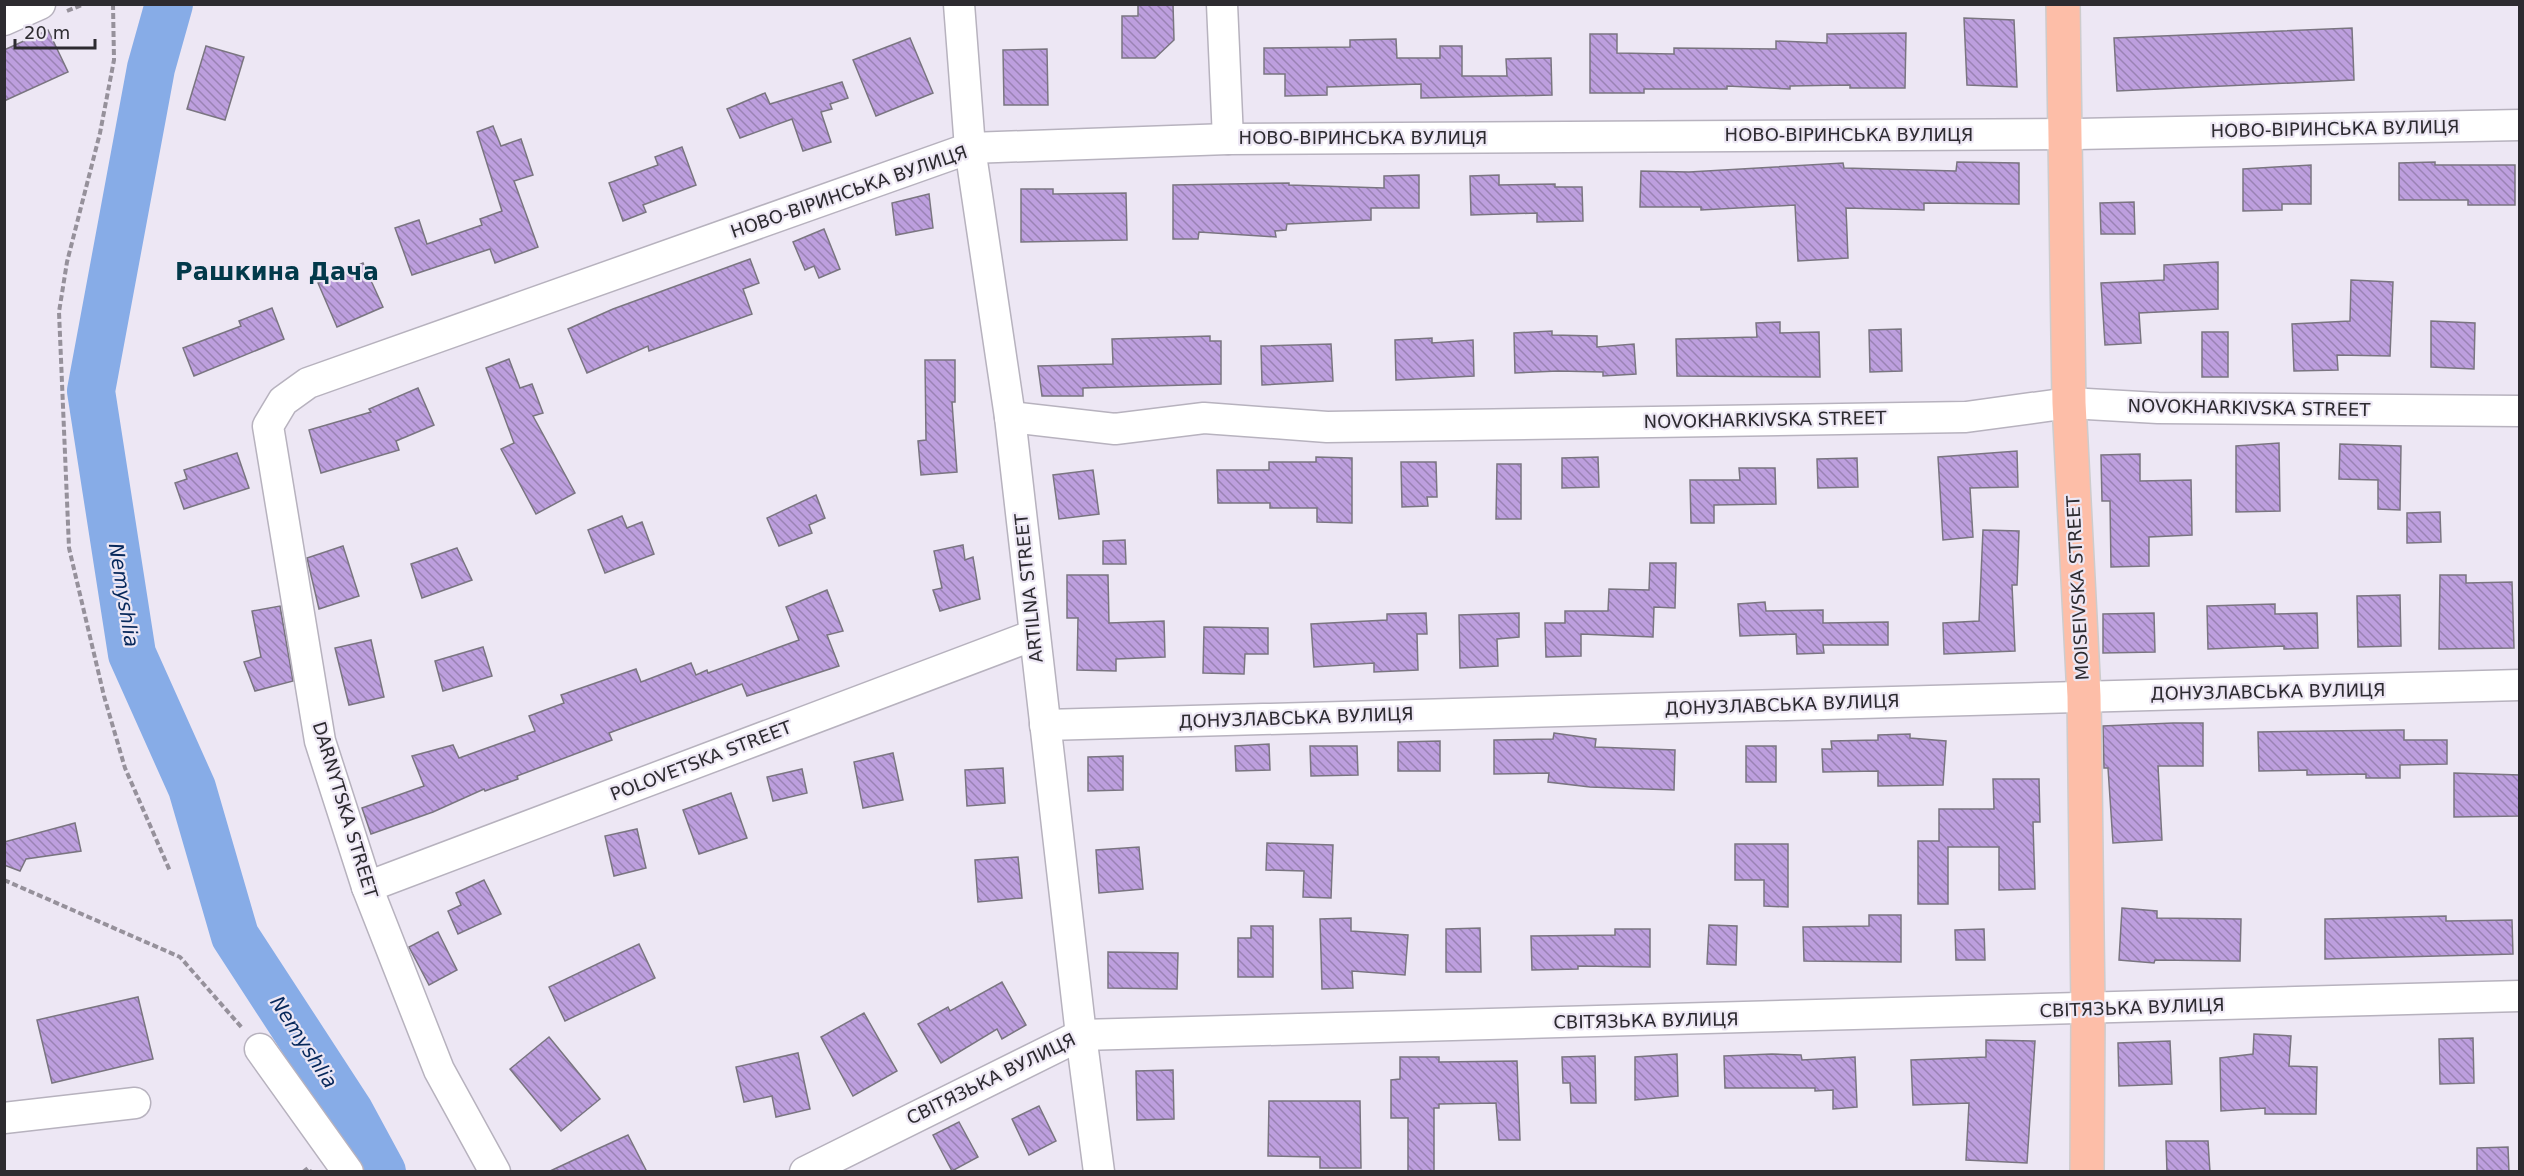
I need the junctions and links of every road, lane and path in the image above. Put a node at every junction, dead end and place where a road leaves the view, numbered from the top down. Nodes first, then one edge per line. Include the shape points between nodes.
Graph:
1 (40, 4) edge
2 (113, 4) edge
3 (959, 4) edge
4 (1222, 4) edge
5 (2063, 4) edge
6 (4, 20) edge
7 (2520, 125) edge
8 (2064, 134) junction
9 (1228, 139) junction
10 (970, 148) junction
11 (2069, 403) junction
12 (2520, 411) edge
13 (1010, 417) junction
14 (268, 426) joint
15 (1034, 635) junction
16 (2520, 685) edge
17 (2084, 696) junction
18 (1045, 725) junction
19 (170, 871) dead end
20 (4, 880) edge
21 (367, 887) junction
22 (2520, 996) edge
23 (2088, 1010) junction
24 (1081, 1035) junction
25 (260, 1048) joint
26 (135, 1103) dead end
27 (4, 1118) edge
28 (303, 1172) edge
29 (310, 1172) edge
30 (348, 1172) edge
31 (495, 1172) edge
32 (805, 1172) edge
33 (1099, 1172) edge
34 (2087, 1172) edge

1 - 6 street
2 - 19 path via 114,60 59,312 69,548 125,768
3 - 10 street, ARTILNA STREET
4 - 9 street
5 - 8 main road, MOISEIVSKA STREET
7 - 8 street, НОВО-ВІРИНСЬКА ВУЛИЦЯ
8 - 9 street, НОВО-ВІРИНСЬКА ВУЛИЦЯ
8 - 11 main road, MOISEIVSKA STREET
9 - 10 street, НОВО-ВІРИНСЬКА ВУЛИЦЯ
10 - 13 street, ARTILNA STREET
10 - 14 street, НОВО-ВІРИНСЬКА ВУЛИЦЯ via 308,383 284,401
11 - 12 street, NOVOKHARKIVSKA STREET via 2158,408
11 - 13 street, NOVOKHARKIVSKA STREET via 1966,417 1339,427 1204,418 1115,429
11 - 17 main road, MOISEIVSKA STREET
13 - 15 street, ARTILNA STREET
14 - 21 street, DARNYTSKA STREET via 320,741
15 - 18 street, ARTILNA STREET
15 - 21 street, POLOVETSKA STREET
16 - 17 street, ДОНУЗЛАВСЬКА ВУЛИЦЯ
17 - 18 street, ДОНУЗЛАВСЬКА ВУЛИЦЯ
17 - 23 main road, MOISEIVSKA STREET
18 - 24 street, ARTILNA STREET
20 - 25 path via 180,957
21 - 31 street, DARNYTSKA STREET via 439,1070
22 - 23 street, СВІТЯЗЬКА ВУЛИЦЯ
23 - 24 street, СВІТЯЗЬКА ВУЛИЦЯ
23 - 34 main road, MOISEIVSKA STREET
24 - 32 street, СВІТЯЗЬКА ВУЛИЦЯ
24 - 33 street, ARTILNA STREET
25 - 30 street
26 - 27 street
28 - 29 path via 308,1168

